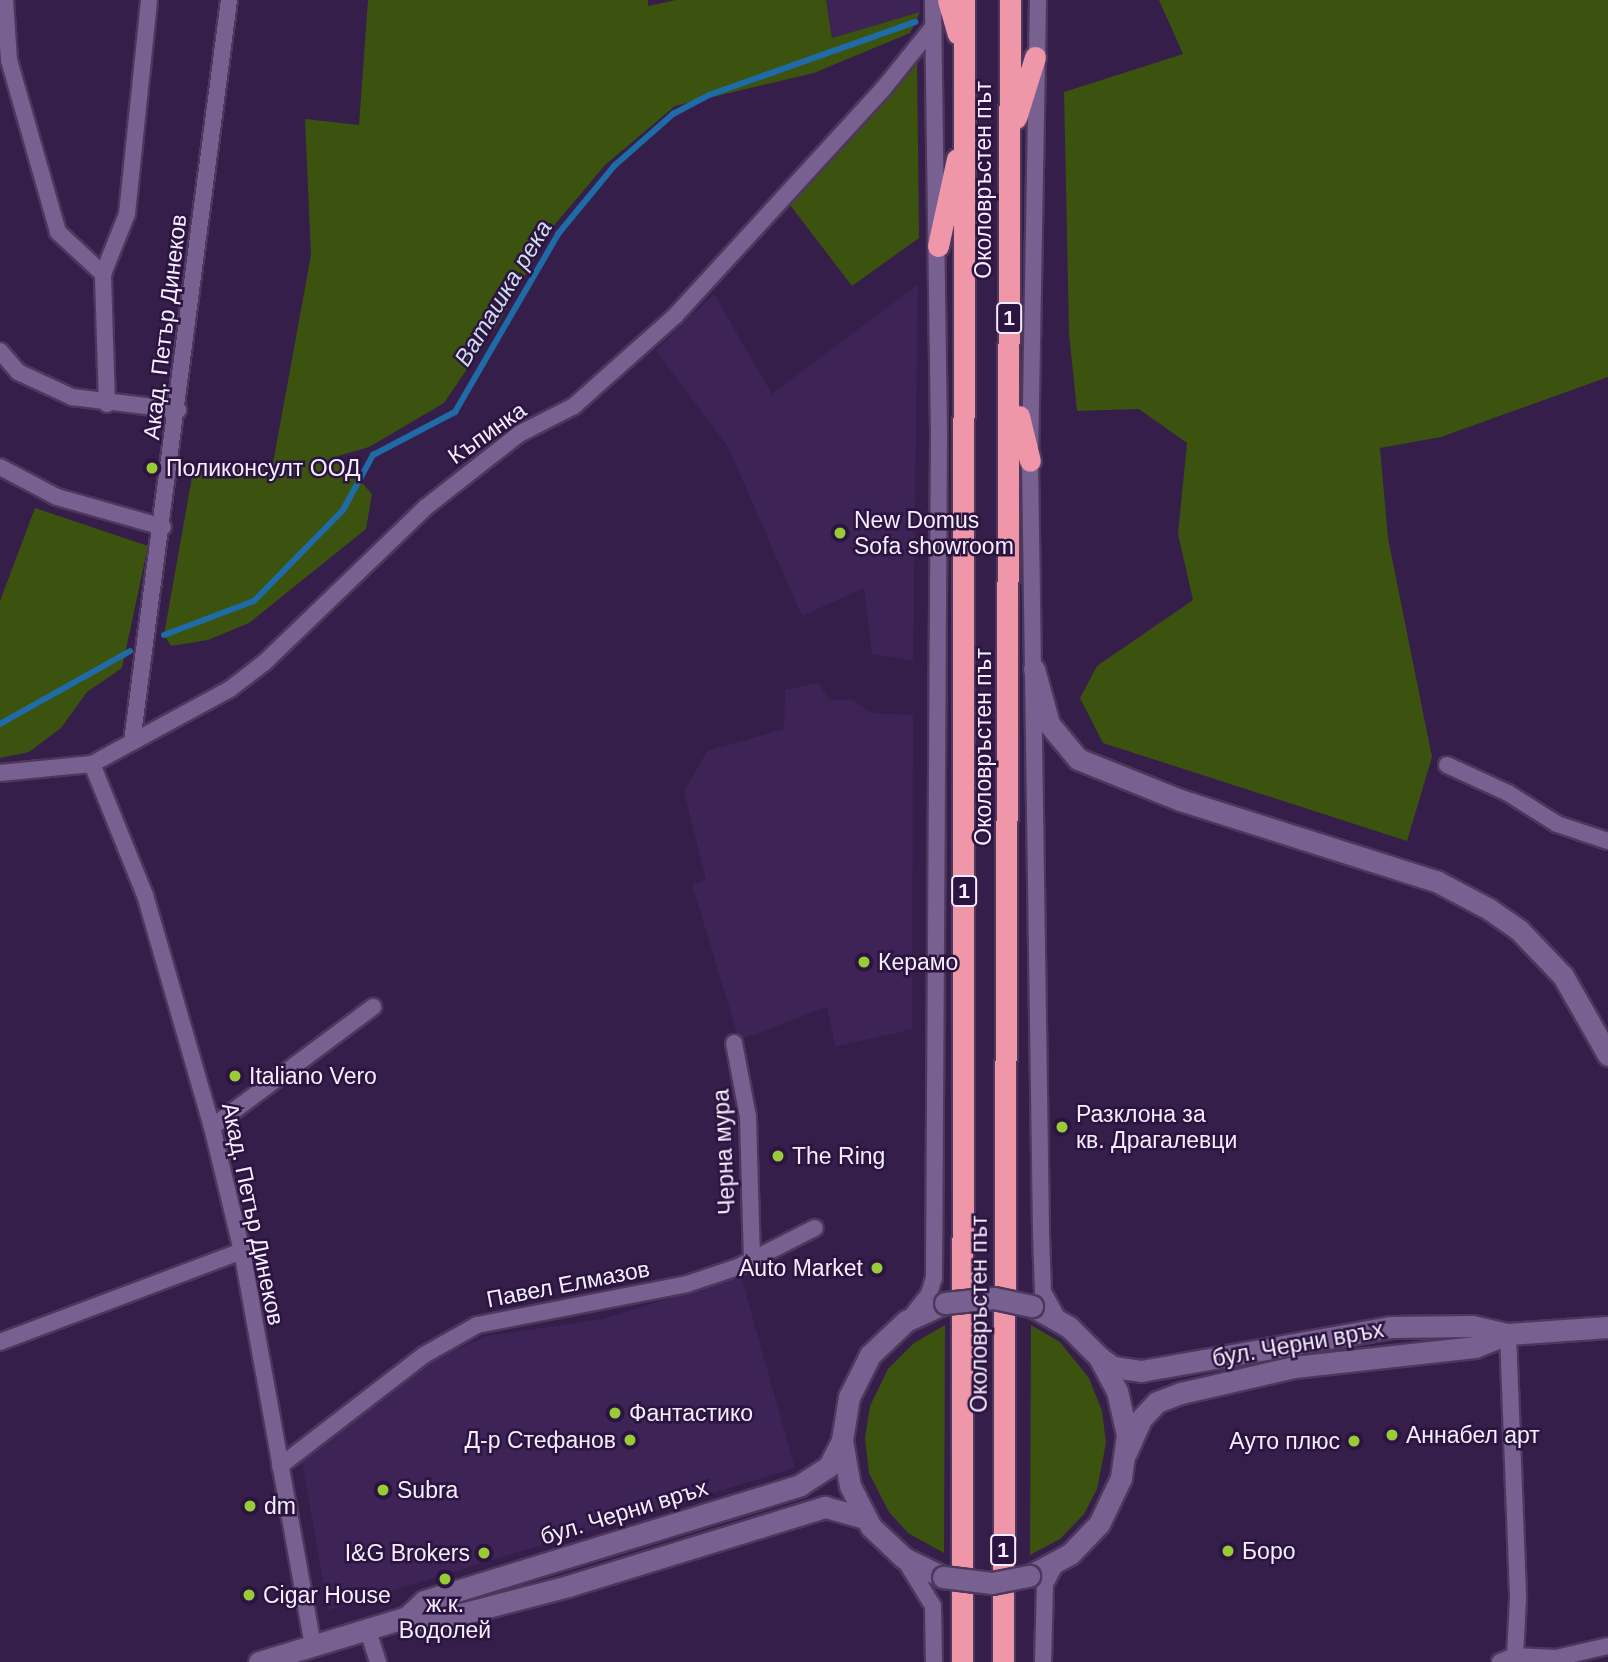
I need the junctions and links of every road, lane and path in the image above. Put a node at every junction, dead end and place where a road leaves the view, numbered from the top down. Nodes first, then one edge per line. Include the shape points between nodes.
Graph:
1 (5, 0) edge
2 (149, 0) edge
3 (229, 0) edge
4 (933, 0) edge
5 (948, 0) edge
6 (964, 0) edge
7 (1010, 0) edge
8 (1038, 0) edge
9 (933, 27) junction
10 (1035, 57) junction
11 (965, 60) junction
12 (966, 119) junction
13 (1010, 137) junction
14 (938, 246) junction
15 (103, 274) junction
16 (0, 351) edge
17 (1011, 387) junction
18 (107, 404) junction
19 (178, 411) junction
20 (1030, 461) junction
21 (0, 467) edge
22 (163, 527) junction
23 (1034, 669) junction
24 (132, 742) junction
25 (92, 765) junction
26 (1447, 765) dead end
27 (0, 773) edge
28 (1608, 841) edge
29 (373, 1007) dead end
30 (734, 1043) dead end
31 (1608, 1055) edge
32 (212, 1127) junction
33 (814, 1228) dead end
34 (242, 1251) junction
35 (752, 1259) junction
36 (1059, 1319) junction
37 (906, 1321) junction
38 (1608, 1327) edge
39 (1508, 1334) junction
40 (0, 1342) edge
41 (1099, 1357) junction
42 (842, 1440) junction
43 (1126, 1453) junction
44 (280, 1466) junction
45 (865, 1518) junction
46 (904, 1558) junction
47 (1056, 1563) junction
48 (407, 1617) junction
49 (367, 1628) junction
50 (313, 1644) junction
51 (1608, 1646) edge
52 (1508, 1659) edge
53 (259, 1662) edge
54 (378, 1662) edge
55 (934, 1662) edge
56 (962, 1662) edge
57 (1003, 1662) edge
58 (1044, 1662) edge

1 - 15 street via 9,60 58,232
2 - 15 street via 127,214
3 - 19 street, Акад. Петър Динеков
4 - 9 street, Околовръстен път
5 - 11 highway
6 - 11 highway, Околовръстен път / 1
7 - 13 highway, Околовръстен път / 1
8 - 10 street
9 - 14 street, Околовръстен път
9 - 24 street, Къпинка via 675,316 574,406 519,434 470,470 239,682
10 - 13 highway
10 - 20 street
11 - 12 highway, Околовръстен път / 1
12 - 14 highway
12 - 56 highway, Околовръстен път / 1
13 - 17 highway, Околовръстен път / 1
14 - 37 street, Околовръстен път via 934,1278 929,1294
15 - 18 street
16 - 18 street via 18,372 72,397
17 - 20 highway
17 - 57 highway, Околовръстен път / 1
18 - 19 street
19 - 22 street, Акад. Петър Динеков
20 - 23 street
21 - 22 street via 57,497
22 - 24 street, Акад. Петър Динеков
23 - 31 main road via 1049,724 1078,759 1180,800 1436,881 1489,909 1518,930 1563,976
23 - 36 street via 1042,1283 1046,1303
24 - 25 street, Къпинка
25 - 27 street, Къпинка
25 - 32 street, Акад. Петър Динеков via 145,895
26 - 28 street via 1508,793 1557,824
29 - 32 street
30 - 35 street, Черна мура via 748,1117
32 - 34 street, Акад. Петър Динеков
33 - 35 street, Павел Елмазов
34 - 40 street
34 - 44 street, Акад. Петър Динеков
35 - 44 street, Павел Елмазов via 687,1284 477,1325 424,1355
36 - 37 main road, bridge via 1031,1306 994,1298 945,1303
36 - 41 main road
37 - 42 main road via 877,1347 858,1374 845,1409
38 - 39 main road, бул. Черни връх
39 - 41 main road, бул. Черни връх via 1472,1326 1390,1327 1141,1371 1113,1367
39 - 43 main road, бул. Черни връх via 1475,1347 1307,1365 1181,1393 1157,1402 1141,1419
39 - 52 street via 1518,1599
41 - 43 main road via 1121,1404
42 - 45 main road via 850,1486
42 - 48 main road, бул. Черни връх via 829,1466 800,1485 424,1601
43 - 47 main road via 1105,1515 1083,1543
44 - 50 street, Акад. Петър Динеков
45 - 46 main road
45 - 48 main road, бул. Черни връх via 825,1507 568,1586 430,1622
46 - 47 main road, bridge via 943,1577 992,1583 1030,1576
46 - 55 street via 933,1606
47 - 58 street via 1045,1584
48 - 49 main road, бул. Черни връх
49 - 50 main road, бул. Черни връх
49 - 54 street
50 - 53 main road, бул. Черни връх
51 - 52 street via 1546,1659

